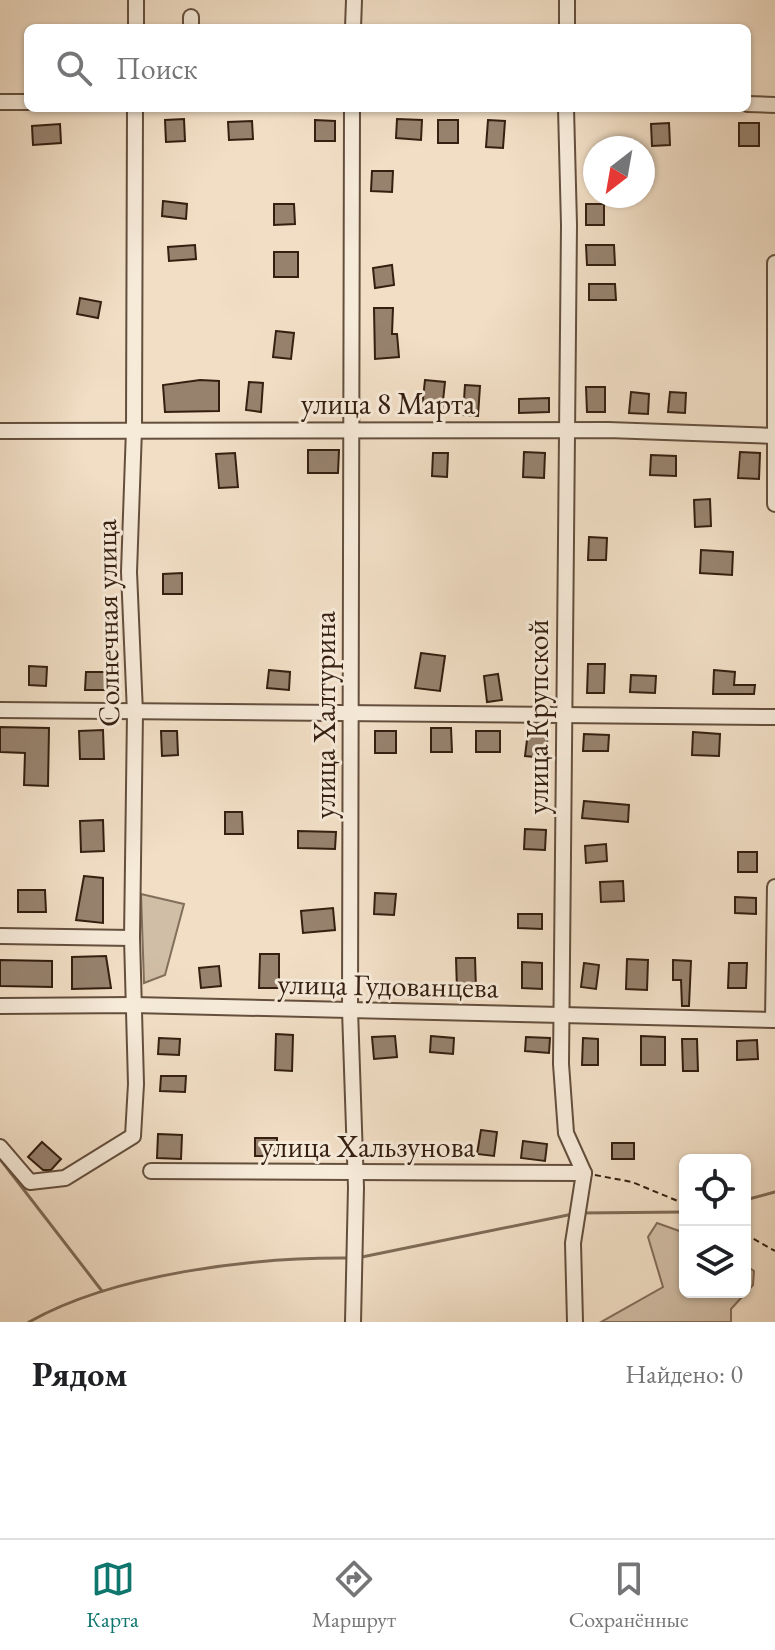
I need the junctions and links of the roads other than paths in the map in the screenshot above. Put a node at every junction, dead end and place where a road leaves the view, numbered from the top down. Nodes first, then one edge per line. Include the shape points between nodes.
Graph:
1 (136, 0) edge
2 (354, 0) edge
3 (567, 0) edge
4 (136, 24) edge
5 (353, 24) edge
6 (567, 24) edge
7 (0, 102) edge
8 (24, 102) edge
9 (751, 104) edge
10 (775, 105) edge
11 (135, 112) edge
12 (352, 112) edge
13 (566, 112) edge
14 (775, 263) edge
15 (134, 429) junction
16 (352, 429) junction
17 (565, 430) junction
18 (0, 431) edge
19 (774, 436) edge
20 (775, 504) edge
21 (0, 710) edge
22 (135, 713) junction
23 (350, 715) junction
24 (563, 716) junction
25 (775, 717) edge
26 (775, 887) edge
27 (0, 936) edge
28 (132, 938) junction
29 (133, 1005) junction
30 (0, 1006) edge
31 (350, 1010) junction
32 (561, 1015) junction
33 (774, 1020) edge
34 (0, 1147) edge
35 (151, 1171) dead end
36 (356, 1172) junction
37 (584, 1173) junction
38 (353, 1322) edge
39 (575, 1322) edge

1 - 4 street
2 - 5 street
3 - 6 street
7 - 8 street
9 - 10 street
11 - 15 street, Солнечная улица
12 - 16 street, улица Халтурина
13 - 17 street, улица Крупской
14 - 19 street
15 - 16 street, улица 8 Марта
15 - 18 street, улица 8 Марта
15 - 22 street, Солнечная улица via 129,572
16 - 17 street, улица 8 Марта
16 - 23 street, улица Халтурина
17 - 19 street, улица 8 Марта
17 - 24 street, улица Крупской
19 - 20 street
21 - 22 street
22 - 23 street
22 - 28 street, Солнечная улица
23 - 24 street
23 - 31 street, улица Халтурина
24 - 25 street
24 - 32 street, улица Крупской
26 - 33 street
27 - 28 street
28 - 29 street, Солнечная улица
29 - 30 street, улица Гудованцева
29 - 31 street, улица Гудованцева
29 - 34 street, Солнечная улица via 133,1136 65,1178 30,1182
31 - 32 street, улица Гудованцева
31 - 36 street, улица Халтурина
32 - 33 street, улица Гудованцева
32 - 37 street, улица Крупской via 566,1133
35 - 36 street, улица Хальзунова
36 - 37 street, улица Хальзунова
36 - 38 street, улица Халтурина
37 - 39 street via 573,1243

